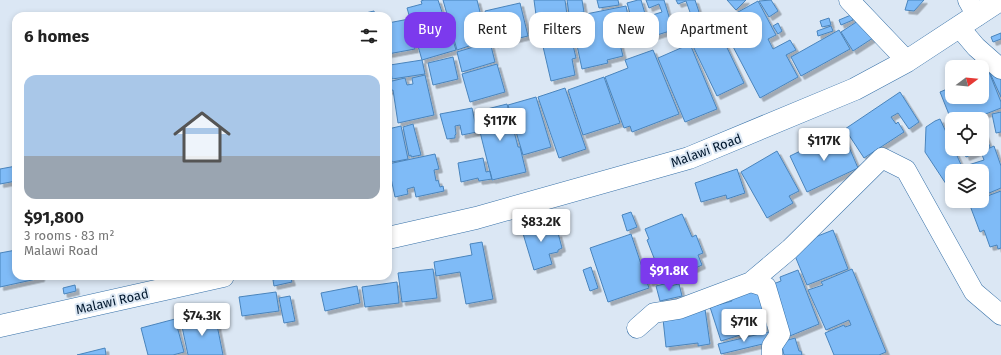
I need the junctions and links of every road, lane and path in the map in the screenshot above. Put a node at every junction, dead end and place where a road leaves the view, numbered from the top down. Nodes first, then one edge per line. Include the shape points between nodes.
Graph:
1 (849, 0) edge
2 (1000, 0) edge
3 (968, 14) edge
4 (907, 60) junction
5 (1001, 69) edge
6 (392, 237) edge
7 (205, 280) edge
8 (751, 282) junction
9 (1001, 315) edge
10 (0, 326) edge
11 (636, 328) dead end
12 (772, 355) edge

1 - 4 street
2 - 3 main road, Malawi Road
3 - 4 main road, Malawi Road
3 - 5 street via 976,47
4 - 6 main road, Malawi Road via 854,89 689,158 476,218
7 - 10 main road, Malawi Road
8 - 9 street via 790,249 882,158 906,170 974,292
8 - 11 street via 680,309 654,313
8 - 12 street via 766,287 780,334 772,346

